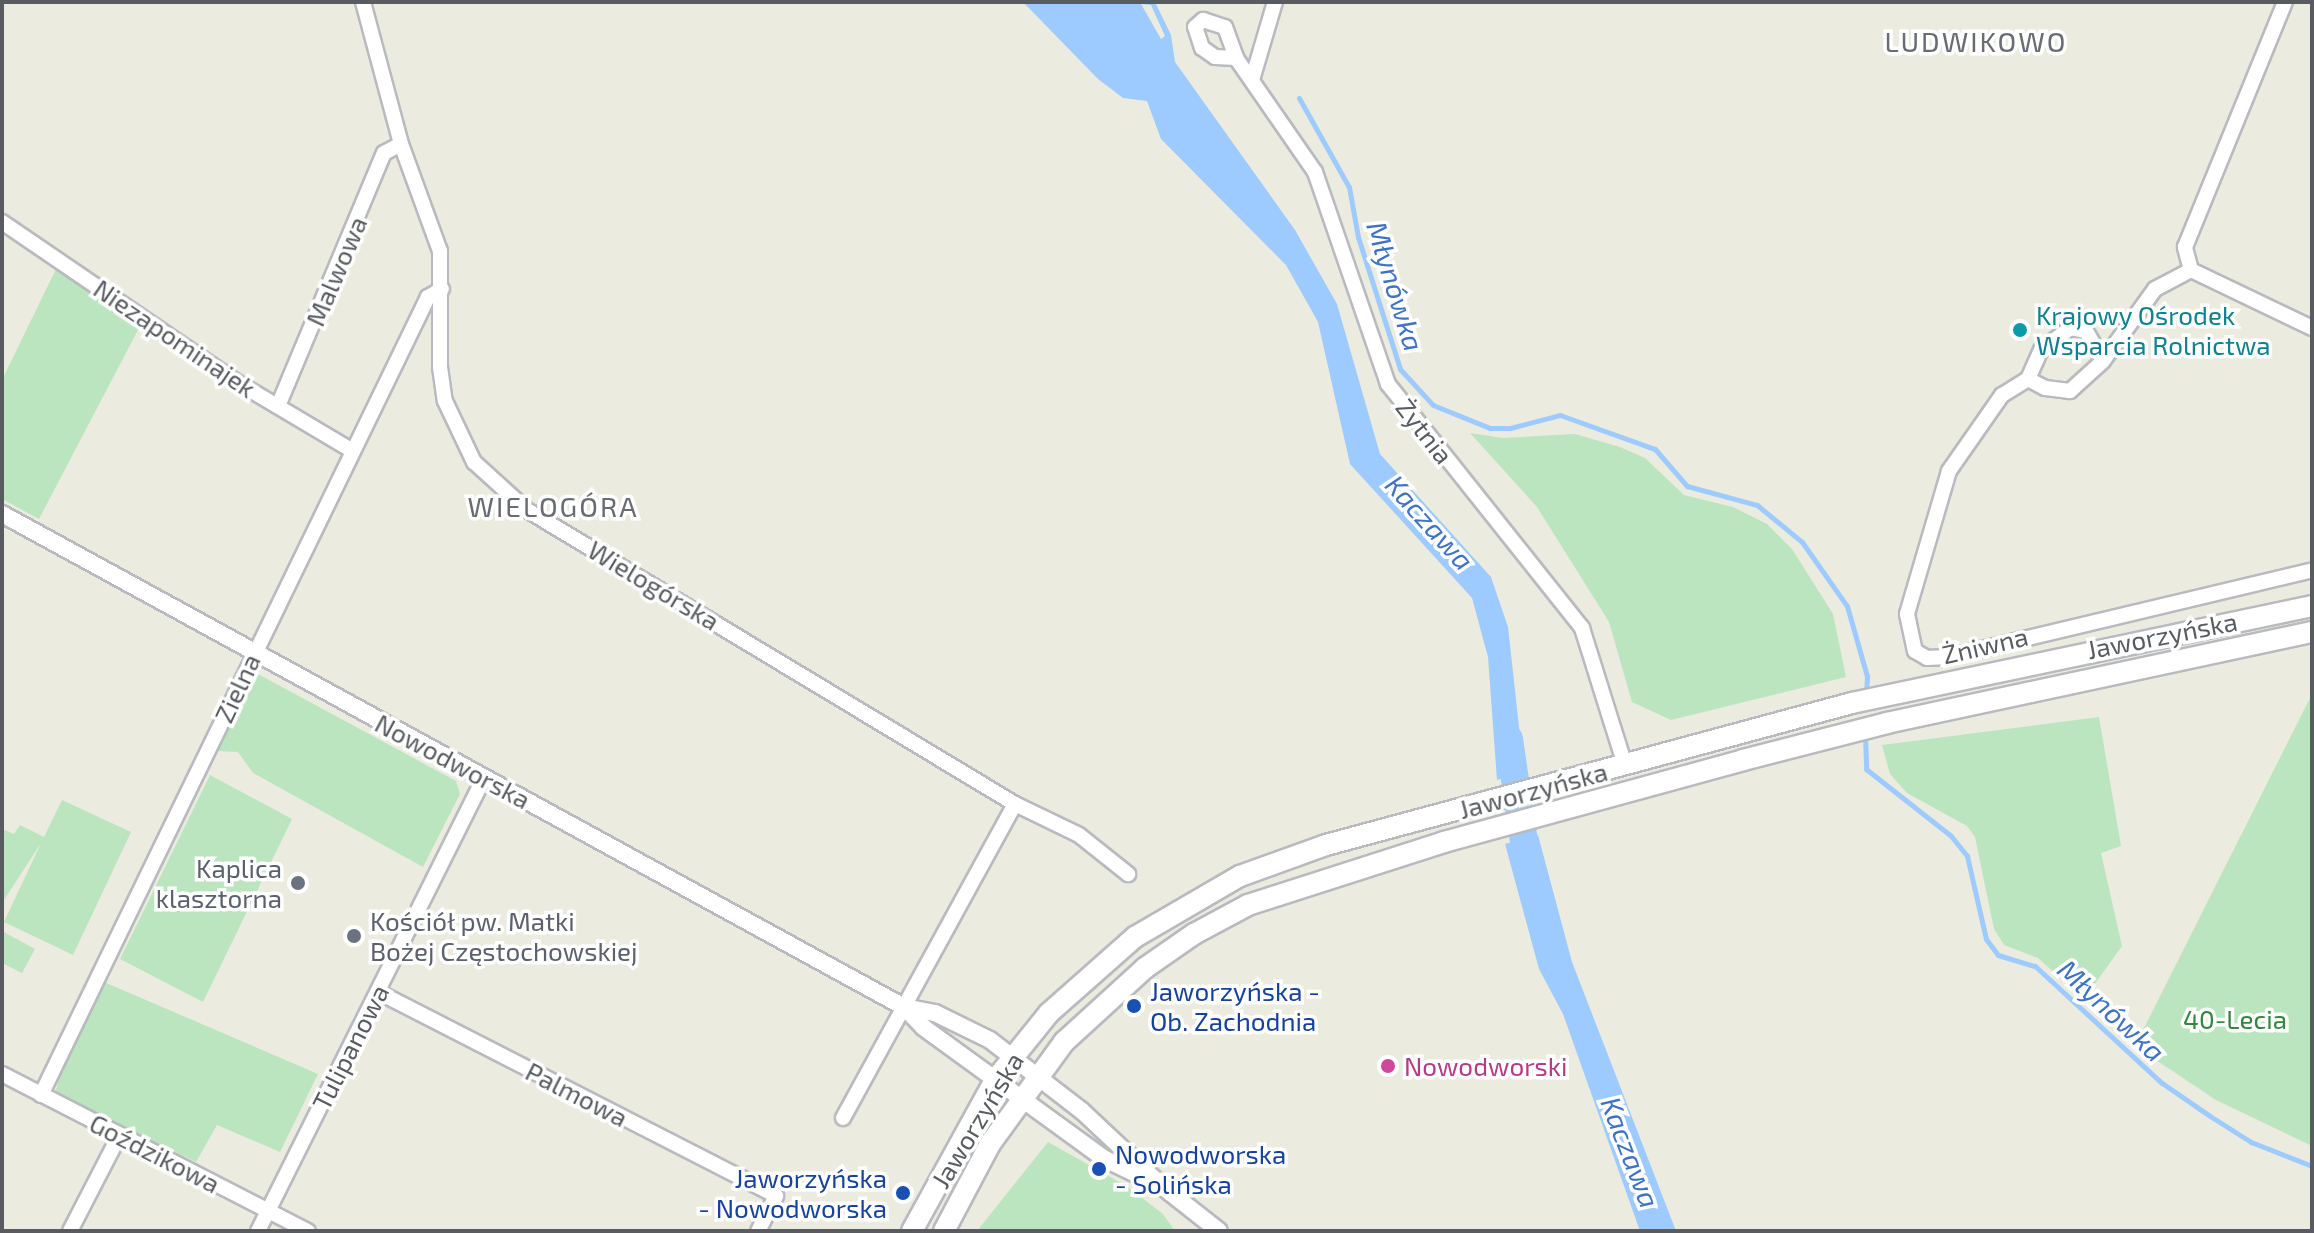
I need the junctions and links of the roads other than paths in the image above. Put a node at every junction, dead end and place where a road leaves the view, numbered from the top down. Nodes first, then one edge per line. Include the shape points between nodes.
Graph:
1 (363, 2) edge
2 (1275, 2) edge
3 (2285, 2) edge
4 (1236, 58) dead end
5 (1252, 80) junction
6 (401, 144) junction
7 (2, 222) edge
8 (2191, 270) junction
9 (442, 289) junction
10 (2312, 328) edge
11 (2103, 361) junction
12 (2028, 379) junction
13 (278, 406) junction
14 (351, 450) junction
15 (2, 514) edge
16 (2312, 570) edge
17 (2312, 606) edge
18 (2312, 632) edge
19 (254, 653) junction
20 (1625, 765) junction
21 (484, 778) junction
22 (1015, 804) junction
23 (1128, 874) dead end
24 (378, 992) junction
25 (904, 1007) junction
26 (1012, 1056) junction
27 (2, 1074) edge
28 (1036, 1075) junction
29 (995, 1080) junction
30 (41, 1095) junction
31 (1019, 1098) junction
32 (843, 1118) dead end
33 (119, 1136) junction
34 (1163, 1187) junction
35 (268, 1210) junction
36 (70, 1231) edge
37 (258, 1231) edge
38 (308, 1231) edge
39 (758, 1231) edge
40 (912, 1231) edge
41 (944, 1231) edge
42 (1219, 1231) edge

1 - 6 street, Wielogórska
2 - 5 street
3 - 8 street via 2185,247
4 - 5 street, Żytnia
5 - 20 street, Żytnia via 1315,172 1388,384 1582,628
6 - 9 street, Wielogórska via 440,251
6 - 13 street, Malwowa via 384,153
7 - 13 street, Niezapominajek
8 - 10 street
8 - 11 street via 2155,289
9 - 14 street, Zielna via 428,297
9 - 22 street, Wielogórska via 440,367 445,401 474,462 498,487
11 - 12 street via 2070,391
11 - 12 street, Żniwna via 2086,331 2070,328 2041,350
12 - 16 street, Żniwna via 2002,395 1949,471 1907,614 1915,651 1927,658 1948,657
13 - 14 street, Niezapominajek
14 - 19 street, Zielna
15 - 19 street, Nowodworska
17 - 20 main road, Jaworzyńska via 1852,703
18 - 28 main road, Jaworzyńska via 1887,723 1303,884 1194,934 1098,1008
19 - 21 street, Nowodworska
19 - 30 street, Zielna
20 - 26 main road, Jaworzyńska via 1290,857 1188,902 1090,973
21 - 24 street, Tulipanowa
21 - 25 street, Nowodworska
22 - 23 street, Wielogórska via 1079,835
22 - 25 street
24 - 35 street, Tulipanowa
24 - 39 street, Palmowa via 776,1196
25 - 26 street, Nowodworska via 935,1013
25 - 29 street, Nowodworska
25 - 32 street
26 - 28 street, Nowodworska
26 - 29 main road, Jaworzyńska
27 - 30 street, Goździkowa
28 - 31 main road, Jaworzyńska
28 - 34 street, Nowodworska via 1120,1142
29 - 31 street, Nowodworska
29 - 40 main road, Jaworzyńska
30 - 33 street, Goździkowa
31 - 34 street, Nowodworska via 1105,1159
31 - 41 main road, Jaworzyńska
33 - 35 street, Goździkowa
33 - 36 street
34 - 42 street, Nowodworska
35 - 37 street, Tulipanowa
35 - 38 street, Goździkowa

